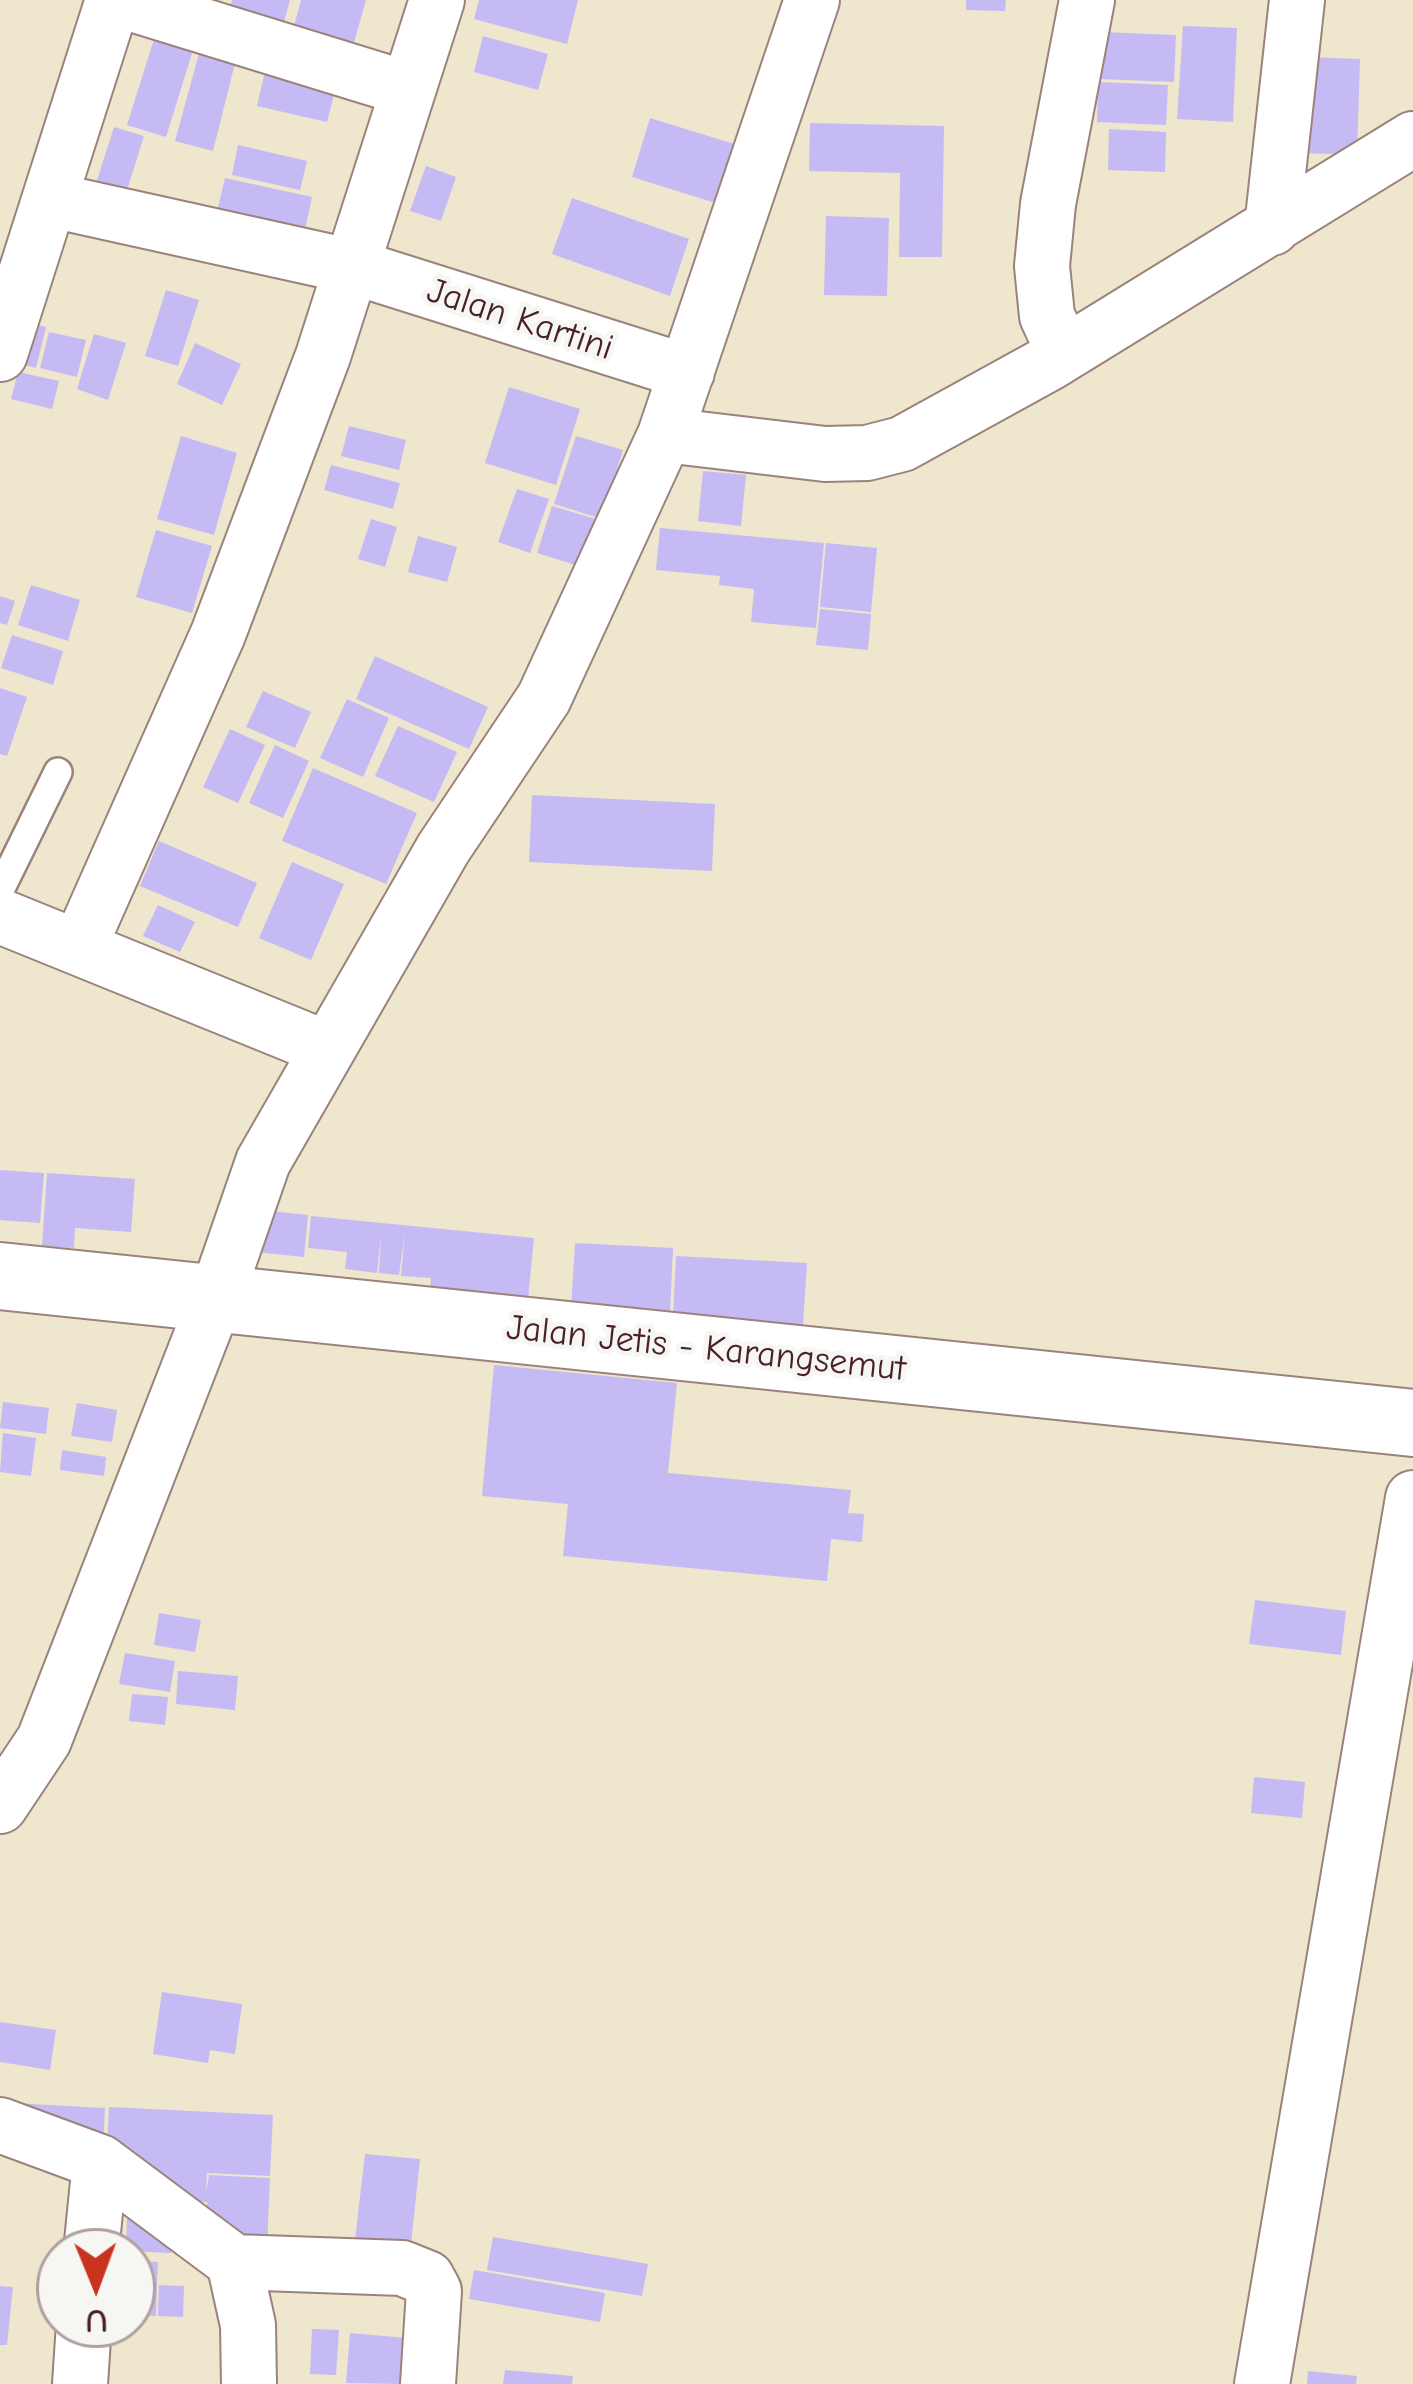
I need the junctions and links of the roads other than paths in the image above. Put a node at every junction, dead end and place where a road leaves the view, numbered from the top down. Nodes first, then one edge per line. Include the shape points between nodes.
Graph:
1 (116, 0) edge
2 (437, 0) edge
3 (812, 0) edge
4 (1088, 0) edge
5 (1297, 0) edge
6 (409, 88) junction
7 (1413, 139) edge
8 (50, 200) junction
9 (1272, 228) junction
10 (354, 267) junction
11 (1064, 353) junction
12 (0, 354) edge
13 (687, 372) junction
14 (665, 435) junction
15 (58, 772) dead end
16 (0, 890) edge
17 (0, 916) edge
18 (79, 947) junction
19 (328, 1049) junction
20 (0, 1276) edge
21 (216, 1298) junction
22 (1413, 1423) edge
23 (1413, 1498) edge
24 (0, 1806) edge
25 (0, 2125) edge
26 (100, 2162) junction
27 (93, 2228) edge
28 (234, 2262) junction
29 (82, 2348) edge
30 (80, 2384) edge
31 (250, 2384) edge
32 (428, 2384) edge
33 (1262, 2384) edge

1 - 6 street
1 - 8 street
2 - 6 street
3 - 13 street
4 - 11 street via 1042,266 1047,316
5 - 9 street
6 - 10 street
7 - 9 street
8 - 10 street, Jalan Kartini
8 - 12 street
9 - 11 street
10 - 13 street, Jalan Kartini
10 - 18 street via 218,634
11 - 14 street via 920,435 867,453
13 - 14 street
14 - 19 street via 544,698 443,849
15 - 16 lane
17 - 18 street
18 - 19 street
19 - 21 street via 263,1162
20 - 21 main road, Jalan Jetis - Karangsemut
21 - 22 main road, Jalan Jetis - Karangsemut
21 - 24 street via 44,1741
23 - 33 street
25 - 26 street
26 - 27 street
26 - 28 street
28 - 31 street
28 - 32 street via 402,2268 427,2278 434,2290
29 - 30 street

